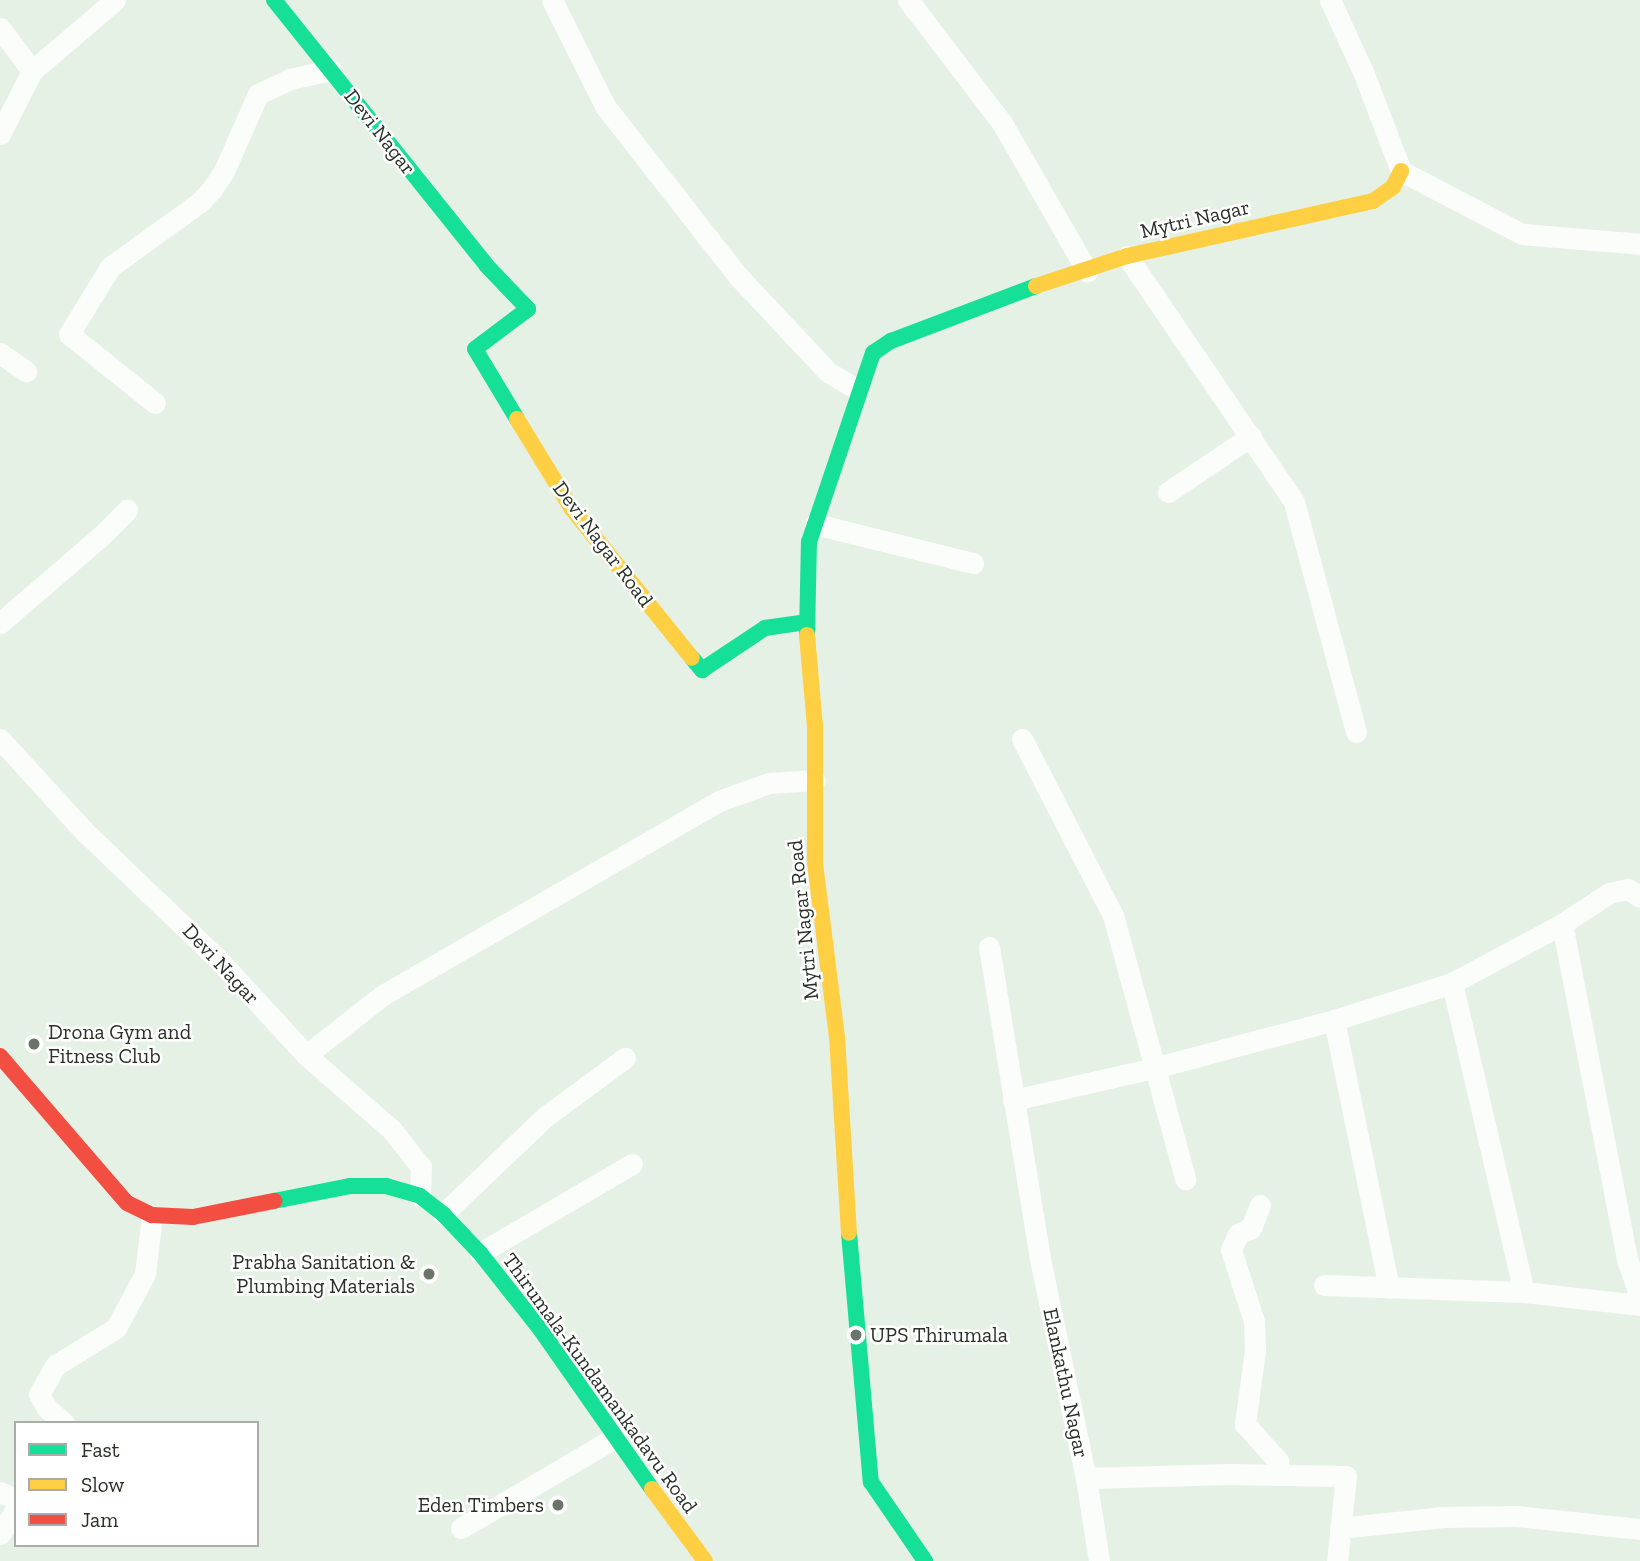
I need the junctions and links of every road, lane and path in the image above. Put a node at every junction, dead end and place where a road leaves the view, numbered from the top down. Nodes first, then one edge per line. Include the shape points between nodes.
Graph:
1 (115, 0) edge
2 (274, 0) edge
3 (552, 0) edge
4 (908, 0) edge
5 (1333, 1) edge
6 (0, 28) edge
7 (331, 70) junction
8 (32, 71) junction
9 (0, 134) edge
10 (1401, 171) junction
11 (1640, 244) edge
12 (1127, 256) junction
13 (486, 265) joint
14 (1087, 271) junction
15 (989, 302) joint
16 (0, 353) edge
17 (26, 371) dead end
18 (858, 390) junction
19 (155, 403) dead end
20 (1251, 436) junction
21 (1168, 492) dead end
22 (127, 510) dead end
23 (815, 524) junction
24 (973, 564) dead end
25 (806, 622) junction
26 (0, 623) edge
27 (1356, 733) dead end
28 (0, 739) edge
29 (1021, 739) dead end
30 (815, 780) junction
31 (1640, 897) edge
32 (1562, 924) junction
33 (989, 947) dead end
34 (1452, 983) junction
35 (1334, 1020) junction
36 (306, 1055) junction
37 (0, 1056) edge
38 (625, 1058) dead end
39 (1154, 1068) junction
40 (1013, 1100) junction
41 (632, 1164) dead end
42 (1185, 1179) dead end
43 (420, 1196) junction
44 (1260, 1205) dead end
45 (443, 1214) junction
46 (152, 1215) junction
47 (480, 1253) junction
48 (1324, 1285) dead end
49 (1389, 1287) junction
50 (1524, 1292) junction
51 (1640, 1297) edge
52 (1640, 1305) edge
53 (62, 1421) edge
54 (616, 1437) junction
55 (1275, 1475) junction
56 (1086, 1478) junction
57 (14, 1512) edge
58 (461, 1528) dead end
59 (1340, 1528) junction
60 (1640, 1529) edge
61 (0, 1534) edge
62 (705, 1561) edge
63 (925, 1561) edge
64 (1099, 1561) edge
65 (1337, 1561) edge

1 - 8 street
2 - 7 street, Devi Nagar
3 - 18 street via 606,106 737,275 828,372
4 - 14 street via 1002,123
5 - 10 street
6 - 8 street
7 - 13 street, Devi Nagar
7 - 19 street via 290,79 258,94 212,189 110,267 69,334
8 - 9 street
10 - 11 street via 1522,234
10 - 12 street, Mytri Nagar via 1393,187 1373,201
12 - 14 street, Mytri Nagar
12 - 20 street
13 - 25 street, Devi Nagar Road via 528,309 475,349 572,509 702,670 765,628
14 - 15 street, Mytri Nagar
15 - 18 street, Mytri Nagar Road via 891,341 873,353
16 - 17 street
18 - 23 street, Mytri Nagar Road
20 - 21 street
20 - 27 street via 1294,502
22 - 26 street
23 - 24 street
23 - 25 street, Mytri Nagar Road via 809,542
25 - 30 street, Mytri Nagar Road
28 - 36 street, Devi Nagar via 85,832 216,957
29 - 39 street via 1113,915
30 - 36 street via 769,782 719,801 383,995
30 - 63 street, Mytri Nagar Road via 815,863 837,1037 856,1335 871,1482
31 - 32 street via 1620,889
32 - 34 street
32 - 51 street via 1628,1262
33 - 40 street, Elankathu Nagar
34 - 35 street
34 - 50 street
35 - 39 street
35 - 49 street
36 - 43 street, Devi Nagar via 392,1130 421,1167
37 - 46 street, Thirumala-Kundamankadavu Road via 127,1203
38 - 45 street via 546,1116
39 - 40 street
39 - 42 street
40 - 56 street, Elankathu Nagar via 1039,1254
41 - 47 street
43 - 45 street, Thirumala-Kundamankadavu Road
43 - 46 street, Thirumala-Kundamankadavu Road via 386,1186 350,1186 192,1217
44 - 55 street via 1251,1228 1238,1234 1231,1250 1254,1321 1255,1350 1245,1424 1278,1461
45 - 47 street, Thirumala-Kundamankadavu Road
46 - 53 street via 145,1274 117,1328 55,1365 38,1394
47 - 54 street, Thirumala-Kundamankadavu Road
48 - 49 street
49 - 50 street
50 - 52 street
54 - 58 street
54 - 62 street, Thirumala-Kundamankadavu Road
55 - 56 street, Elankathu Nagar
55 - 59 street, Elankathu Nagar via 1346,1476
56 - 64 street
57 - 61 street
59 - 60 street via 1443,1517 1516,1516
59 - 65 street, Elankathu Nagar

